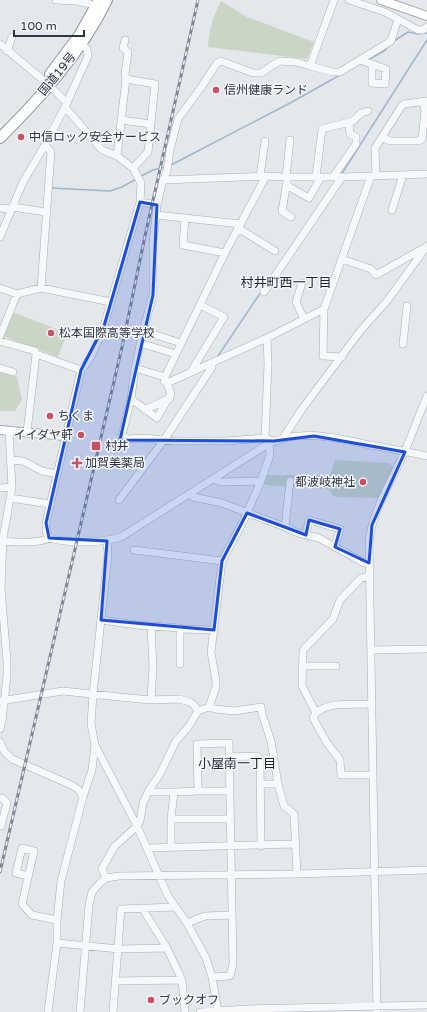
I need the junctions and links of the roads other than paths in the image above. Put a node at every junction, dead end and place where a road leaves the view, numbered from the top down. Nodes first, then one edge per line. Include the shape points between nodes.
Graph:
1 (56, 0) edge
2 (107, 0) edge
3 (334, 0) edge
4 (349, 0) edge
5 (381, 0) edge
6 (97, 3) edge
7 (427, 16) edge
8 (398, 19) junction
9 (427, 27) edge
10 (12, 37) dead end
11 (125, 40) dead end
12 (80, 41) junction
13 (0, 44) edge
14 (7, 51) junction
15 (360, 60) junction
16 (372, 64) dead end
17 (310, 66) junction
18 (126, 79) junction
19 (47, 83) junction
20 (425, 101) edge
21 (66, 105) junction
22 (368, 111) dead end
23 (121, 120) junction
24 (348, 122) junction
25 (151, 124) junction
26 (382, 136) junction
27 (0, 138) edge
28 (290, 140) dead end
29 (265, 141) dead end
30 (45, 145) junction
31 (117, 156) junction
32 (133, 168) junction
33 (427, 174) edge
34 (403, 175) junction
35 (263, 176) junction
36 (374, 176) junction
37 (318, 177) junction
38 (333, 177) junction
39 (342, 177) junction
40 (163, 180) junction
41 (287, 180) junction
42 (140, 202) junction
43 (157, 205) junction
44 (0, 208) edge
45 (12, 208) junction
46 (392, 210) dead end
47 (46, 212) junction
48 (156, 215) junction
49 (291, 217) dead end
50 (185, 218) junction
51 (240, 226) junction
52 (0, 237) edge
53 (426, 247) edge
54 (275, 251) dead end
55 (226, 252) junction
56 (342, 259) junction
57 (302, 283) dead end
58 (0, 288) edge
59 (41, 288) junction
60 (264, 292) dead end
61 (17, 294) junction
62 (111, 302) junction
63 (200, 305) junction
64 (407, 306) dead end
65 (324, 309) junction
66 (304, 319) junction
67 (143, 331) junction
68 (0, 336) edge
69 (267, 338) junction
70 (0, 341) edge
71 (140, 343) junction
72 (181, 343) junction
73 (402, 344) dead end
74 (36, 354) junction
75 (176, 354) junction
76 (342, 357) junction
77 (212, 367) dead end
78 (0, 368) edge
79 (135, 368) junction
80 (81, 370) junction
81 (192, 370) junction
82 (13, 372) dead end
83 (166, 380) junction
84 (427, 396) edge
85 (170, 398) junction
86 (131, 399) junction
87 (144, 410) junction
88 (0, 430) edge
89 (9, 431) junction
90 (27, 432) junction
91 (65, 436) junction
92 (283, 438) junction
93 (164, 440) junction
94 (269, 441) junction
95 (404, 452) junction
96 (427, 456) edge
97 (10, 460) junction
98 (57, 474) junction
99 (212, 479) junction
100 (261, 481) junction
101 (290, 481) dead end
102 (12, 487) junction
103 (0, 488) edge
104 (189, 494) junction
105 (10, 498) junction
106 (118, 500) dead end
107 (50, 504) junction
108 (247, 513) junction
109 (285, 527) junction
110 (306, 535) junction
111 (49, 538) junction
112 (1, 541) edge
113 (107, 541) junction
114 (335, 546) junction
115 (134, 550) dead end
116 (222, 562) junction
117 (369, 563) junction
118 (369, 576) junction
119 (101, 620) junction
120 (151, 626) junction
121 (180, 629) junction
122 (214, 630) junction
123 (427, 649) edge
124 (370, 650) junction
125 (180, 664) dead end
126 (302, 666) junction
127 (336, 666) dead end
128 (93, 694) junction
129 (151, 700) junction
130 (2, 701) edge
131 (372, 704) junction
132 (209, 707) junction
133 (198, 711) junction
134 (316, 713) junction
135 (0, 729) edge
136 (0, 742) edge
137 (94, 745) junction
138 (228, 757) junction
139 (372, 775) junction
140 (260, 784) junction
141 (278, 784) junction
142 (150, 790) junction
143 (198, 791) junction
144 (229, 791) junction
145 (174, 792) junction
146 (83, 797) junction
147 (0, 798) edge
148 (2, 812) edge
149 (171, 819) junction
150 (230, 819) junction
151 (137, 826) junction
152 (0, 828) edge
153 (295, 844) junction
154 (230, 846) junction
155 (261, 846) junction
156 (171, 847) junction
157 (147, 848) junction
158 (427, 870) edge
159 (374, 871) junction
160 (230, 874) junction
161 (297, 874) junction
162 (158, 875) junction
163 (28, 876) dead end
164 (106, 878) junction
165 (176, 907) junction
166 (142, 908) junction
167 (231, 915) junction
168 (57, 920) junction
169 (187, 923) junction
170 (57, 943) junction
171 (86, 946) junction
172 (119, 948) junction
173 (167, 948) junction
174 (212, 977) junction
175 (182, 980) junction
176 (116, 981) junction
177 (427, 1005) edge
178 (377, 1009) edge
179 (218, 1011) edge
180 (48, 1012) edge
181 (80, 1012) edge
182 (113, 1012) edge
183 (185, 1012) edge
184 (200, 1012) edge

1 - 6 street
2 - 12 highway, 国道19号 via 96,22
3 - 17 street
4 - 8 street
5 - 7 main road
6 - 12 highway, 国道19号
8 - 9 street via 418,30
8 - 15 street via 391,41
10 - 14 street
11 - 18 street via 124,48 128,52
12 - 19 highway, 国道19号
12 - 21 street via 87,48 88,56
13 - 14 street
14 - 19 street
15 - 16 street
15 - 17 street via 340,72
17 - 40 street via 279,61 262,73 253,73 221,61 216,63 178,118
18 - 23 street
18 - 25 street via 155,84
19 - 21 street
19 - 27 highway, 国道19号
20 - 26 street via 404,104
20 - 26 street via 422,139 390,141
21 - 30 street
21 - 31 street via 102,150
22 - 24 street
23 - 25 street
23 - 31 street
24 - 37 street via 322,129
24 - 38 street via 350,134 356,137 356,144
25 - 32 street via 148,152
26 - 36 street via 375,148
28 - 41 street
29 - 35 street
30 - 45 street via 23,182
30 - 47 street via 51,152
31 - 32 street
32 - 42 street via 141,183
33 - 34 street
34 - 36 street
34 - 46 street
35 - 40 street
35 - 41 street
35 - 51 street
36 - 39 street
36 - 56 street
37 - 38 street
37 - 41 street
37 - 41 street via 309,198
38 - 39 street
39 - 60 street
40 - 43 street
41 - 49 street via 282,211
42 - 43 street
42 - 62 street
43 - 48 street
44 - 45 street
45 - 47 street
45 - 52 street
47 - 59 street
48 - 50 street
48 - 67 street via 153,243 154,296
50 - 51 street
50 - 55 street via 182,245
51 - 54 street
51 - 55 street
53 - 56 street via 376,275 371,269
53 - 76 street via 397,289 361,330
55 - 63 street
56 - 65 street
57 - 66 street via 296,302
58 - 61 street
59 - 61 street
59 - 62 street
61 - 68 street
62 - 80 street via 97,343
63 - 72 street
63 - 81 street via 224,317
64 - 73 street
65 - 66 street
65 - 76 street via 323,356
66 - 69 street
67 - 71 street
67 - 72 street
69 - 81 street
69 - 94 street
70 - 74 street via 35,351
71 - 75 street
71 - 79 street
72 - 75 street
74 - 80 street
74 - 90 street
75 - 83 street
76 - 92 street
77 - 93 street
78 - 82 street
79 - 83 street
79 - 86 street
80 - 91 street
81 - 83 street
83 - 85 street
84 - 95 street
85 - 87 street
85 - 87 street via 157,418
86 - 87 street
86 - 93 street via 122,435 127,439
88 - 89 main road
89 - 90 main road
89 - 97 street
90 - 91 main road
91 - 98 street
92 - 94 street
92 - 95 street via 329,437
93 - 94 street
93 - 106 street
94 - 99 street
94 - 100 street via 270,455
95 - 96 street
95 - 117 street via 372,525
97 - 98 street via 23,461 42,471
97 - 102 street
98 - 107 street
99 - 100 street via 220,482
99 - 104 street
100 - 108 street
101 - 109 street
102 - 103 street
102 - 105 street
104 - 108 street
104 - 113 street via 127,534
105 - 107 street
105 - 112 street
107 - 111 street via 46,523
108 - 109 street
108 - 116 street
109 - 110 street
110 - 114 street
110 - 114 street via 309,520 340,529
111 - 112 street via 18,542
111 - 113 street
112 - 130 street via 1,588 7,661
113 - 119 street via 108,556
114 - 117 street via 364,563
115 - 116 street
116 - 122 street
117 - 118 street
118 - 124 street
118 - 126 street via 361,578 340,600 333,618 303,651
119 - 120 street
119 - 128 street
120 - 121 street
120 - 129 street
121 - 122 street
121 - 125 street
122 - 132 street via 212,652 216,687
123 - 124 street
124 - 131 street
126 - 127 street
126 - 134 street via 302,686
128 - 129 street
128 - 130 street via 62,691
128 - 137 street
129 - 133 street via 179,699 190,702
130 - 135 street
131 - 134 street via 328,706
131 - 139 street
132 - 133 street
132 - 141 street via 234,710 261,707 271,741
133 - 142 street via 176,741
134 - 139 street via 313,718 327,744 340,760 341,775
136 - 146 street via 12,759 69,784 78,789
137 - 146 street via 92,770
137 - 151 street
138 - 140 street via 257,756 260,759
138 - 143 street via 228,743 197,744
138 - 144 street
139 - 159 street
140 - 141 street
140 - 155 street
141 - 153 street via 284,806 294,814
142 - 145 street
142 - 151 street via 143,803
143 - 144 street
143 - 145 street
144 - 150 street
145 - 149 street
146 - 168 street via 61,881
147 - 148 street via 7,803
148 - 152 street
149 - 150 street
149 - 156 street
150 - 154 street
151 - 157 street
151 - 164 street via 114,847 102,869
153 - 155 street
153 - 161 street
154 - 155 street
154 - 156 street
154 - 160 street
156 - 157 street
157 - 162 street
158 - 159 street
159 - 161 street
159 - 178 street
160 - 161 street
160 - 162 street
160 - 167 street
162 - 164 street
162 - 165 street
163 - 168 street via 22,904 32,915
164 - 171 street via 92,892
165 - 166 street
165 - 169 street
166 - 172 street via 121,909
166 - 173 street
167 - 169 street via 205,916
167 - 174 street via 233,964 230,976
168 - 170 street
169 - 174 street via 206,958
170 - 171 street
170 - 180 street
171 - 172 street
171 - 181 street
172 - 173 street
172 - 176 street
173 - 175 street
174 - 179 street
175 - 176 street
175 - 183 street
176 - 182 street
177 - 178 street
178 - 179 street
179 - 184 street

